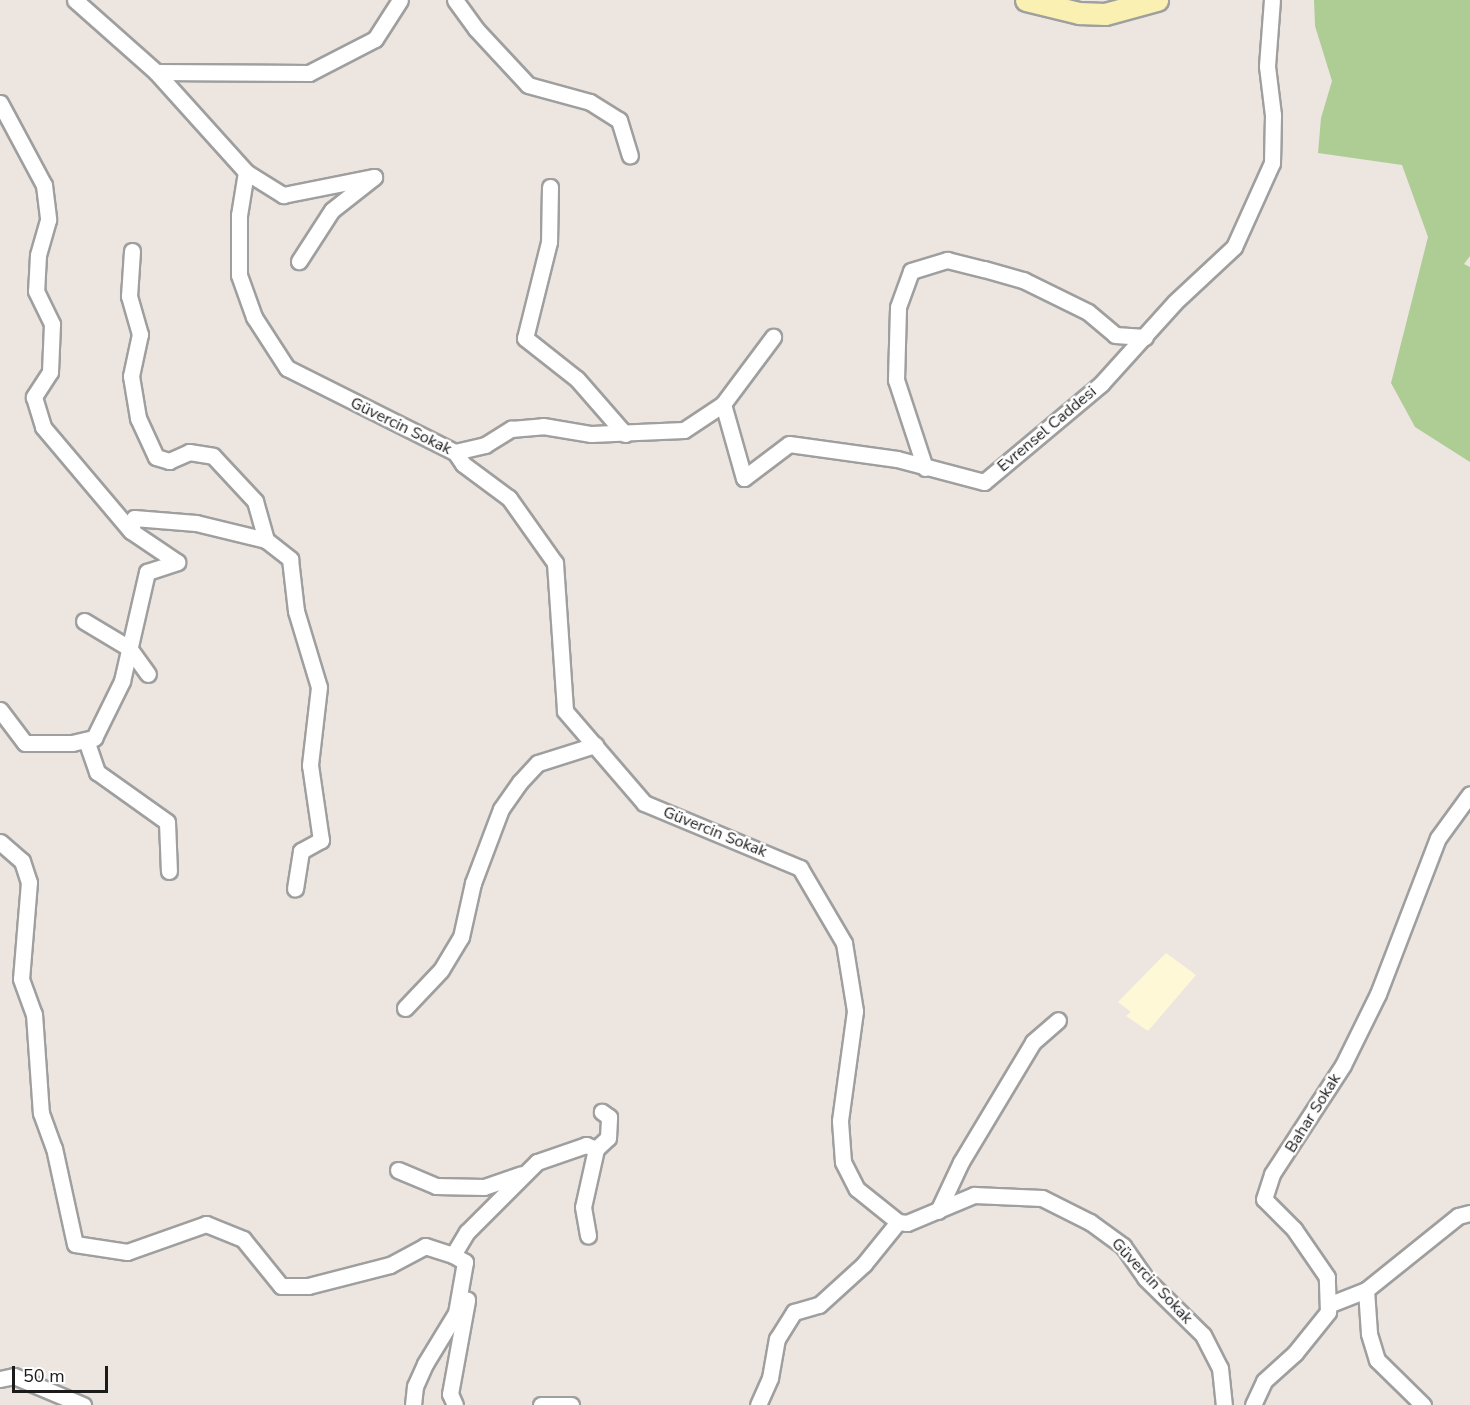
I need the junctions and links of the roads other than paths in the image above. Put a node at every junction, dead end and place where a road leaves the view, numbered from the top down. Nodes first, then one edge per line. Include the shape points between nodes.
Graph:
1 (75, 0) edge
2 (400, 0) edge
3 (454, 0) edge
4 (1026, 0) edge
5 (1157, 0) edge
6 (1272, 0) edge
7 (156, 72) junction
8 (0, 103) edge
9 (630, 155) dead end
10 (246, 172) junction
11 (550, 187) dead end
12 (132, 251) dead end
13 (299, 261) dead end
14 (773, 337) dead end
15 (1145, 337) junction
16 (723, 404) junction
17 (625, 434) junction
18 (455, 452) junction
19 (925, 468) junction
20 (130, 531) junction
21 (266, 540) junction
22 (84, 621) dead end
23 (129, 648) junction
24 (148, 674) dead end
25 (0, 710) edge
26 (86, 740) junction
27 (595, 745) junction
28 (1470, 794) edge
29 (0, 842) edge
30 (169, 871) dead end
31 (295, 889) dead end
32 (405, 1008) dead end
33 (1058, 1020) dead end
34 (602, 1112) dead end
35 (596, 1149) junction
36 (398, 1170) dead end
37 (527, 1172) junction
38 (938, 1211) junction
39 (1470, 1212) edge
40 (898, 1222) junction
41 (588, 1236) dead end
42 (459, 1258) junction
43 (1366, 1290) junction
44 (1328, 1305) junction
45 (0, 1379) edge
46 (83, 1405) edge
47 (413, 1405) edge
48 (455, 1405) edge
49 (541, 1405) edge
50 (571, 1405) edge
51 (759, 1405) edge
52 (1224, 1405) edge
53 (1253, 1405) edge
54 (1423, 1405) edge

1 - 7 street
2 - 7 street via 375,39 309,73
3 - 9 street via 528,85 590,102 619,120
4 - 5 street via 1079,13 1105,14
6 - 15 street, Evrensel Caddesi via 1267,66 1272,163 1234,247 1175,302
7 - 10 street
8 - 20 street via 44,185 48,220 38,255 36,291 52,324 50,372 34,397 43,427
10 - 13 street via 284,195 374,177 332,210
10 - 18 street, Güvercin Sokak via 239,215 238,276 254,317 286,368
11 - 17 street via 549,242 525,338 577,379
12 - 21 street via 129,296 140,334 131,376 138,418 156,457 170,461 189,452 213,456 255,501
14 - 16 street
15 - 19 street, Evrensel Caddesi via 1101,384 984,482
15 - 19 street via 1115,336 1088,312 1023,280 947,260 911,271 898,307 896,380
16 - 17 street via 684,430
16 - 19 street, Evrensel Caddesi via 744,478 789,444 897,459
17 - 18 street via 591,434 543,426 512,429 485,444
18 - 27 street, Güvercin Sokak via 464,464 509,498 555,563 565,711
20 - 21 street via 134,518 176,521
20 - 23 street via 177,562 147,572
21 - 31 street via 290,559 296,611 319,687 310,765 321,840 301,851
22 - 23 street
23 - 24 street
23 - 26 street via 122,681 94,738
25 - 26 street via 26,743
26 - 30 street via 97,772 167,822
27 - 32 street via 538,763 520,782 501,809 473,883 461,937 441,970
27 - 40 street, Güvercin Sokak via 644,803 800,868 828,910 844,943 855,1011 840,1121 843,1162 857,1189
28 - 44 street, Bahar Sokak via 1438,838 1378,994 1343,1065 1272,1174 1264,1199 1294,1229 1327,1277
29 - 42 street via 21,861 29,882 21,979 34,1014 40,1113 54,1148 75,1244 127,1252 206,1224 243,1239 281,1286 308,1286 390,1264 425,1246
33 - 38 street via 1033,1042 961,1162
34 - 35 street via 609,1116 608,1138
35 - 37 street via 586,1145 537,1162
35 - 41 street via 583,1207
36 - 37 street via 436,1185 484,1187
37 - 42 street via 467,1232
38 - 40 street, Güvercin Sokak via 907,1223
38 - 52 street, Güvercin Sokak via 974,1195 1042,1198 1090,1221 1123,1246 1145,1278 1203,1335 1220,1368
39 - 43 street via 1458,1216
40 - 51 street via 864,1264 819,1305 794,1312 777,1340 770,1378
42 - 47 street via 456,1313 425,1364 415,1386
42 - 48 street via 468,1305 450,1394
43 - 44 street
43 - 54 street via 1369,1333 1377,1360
44 - 53 street via 1328,1312 1295,1353 1264,1381
45 - 46 street via 14,1376
49 - 50 street

